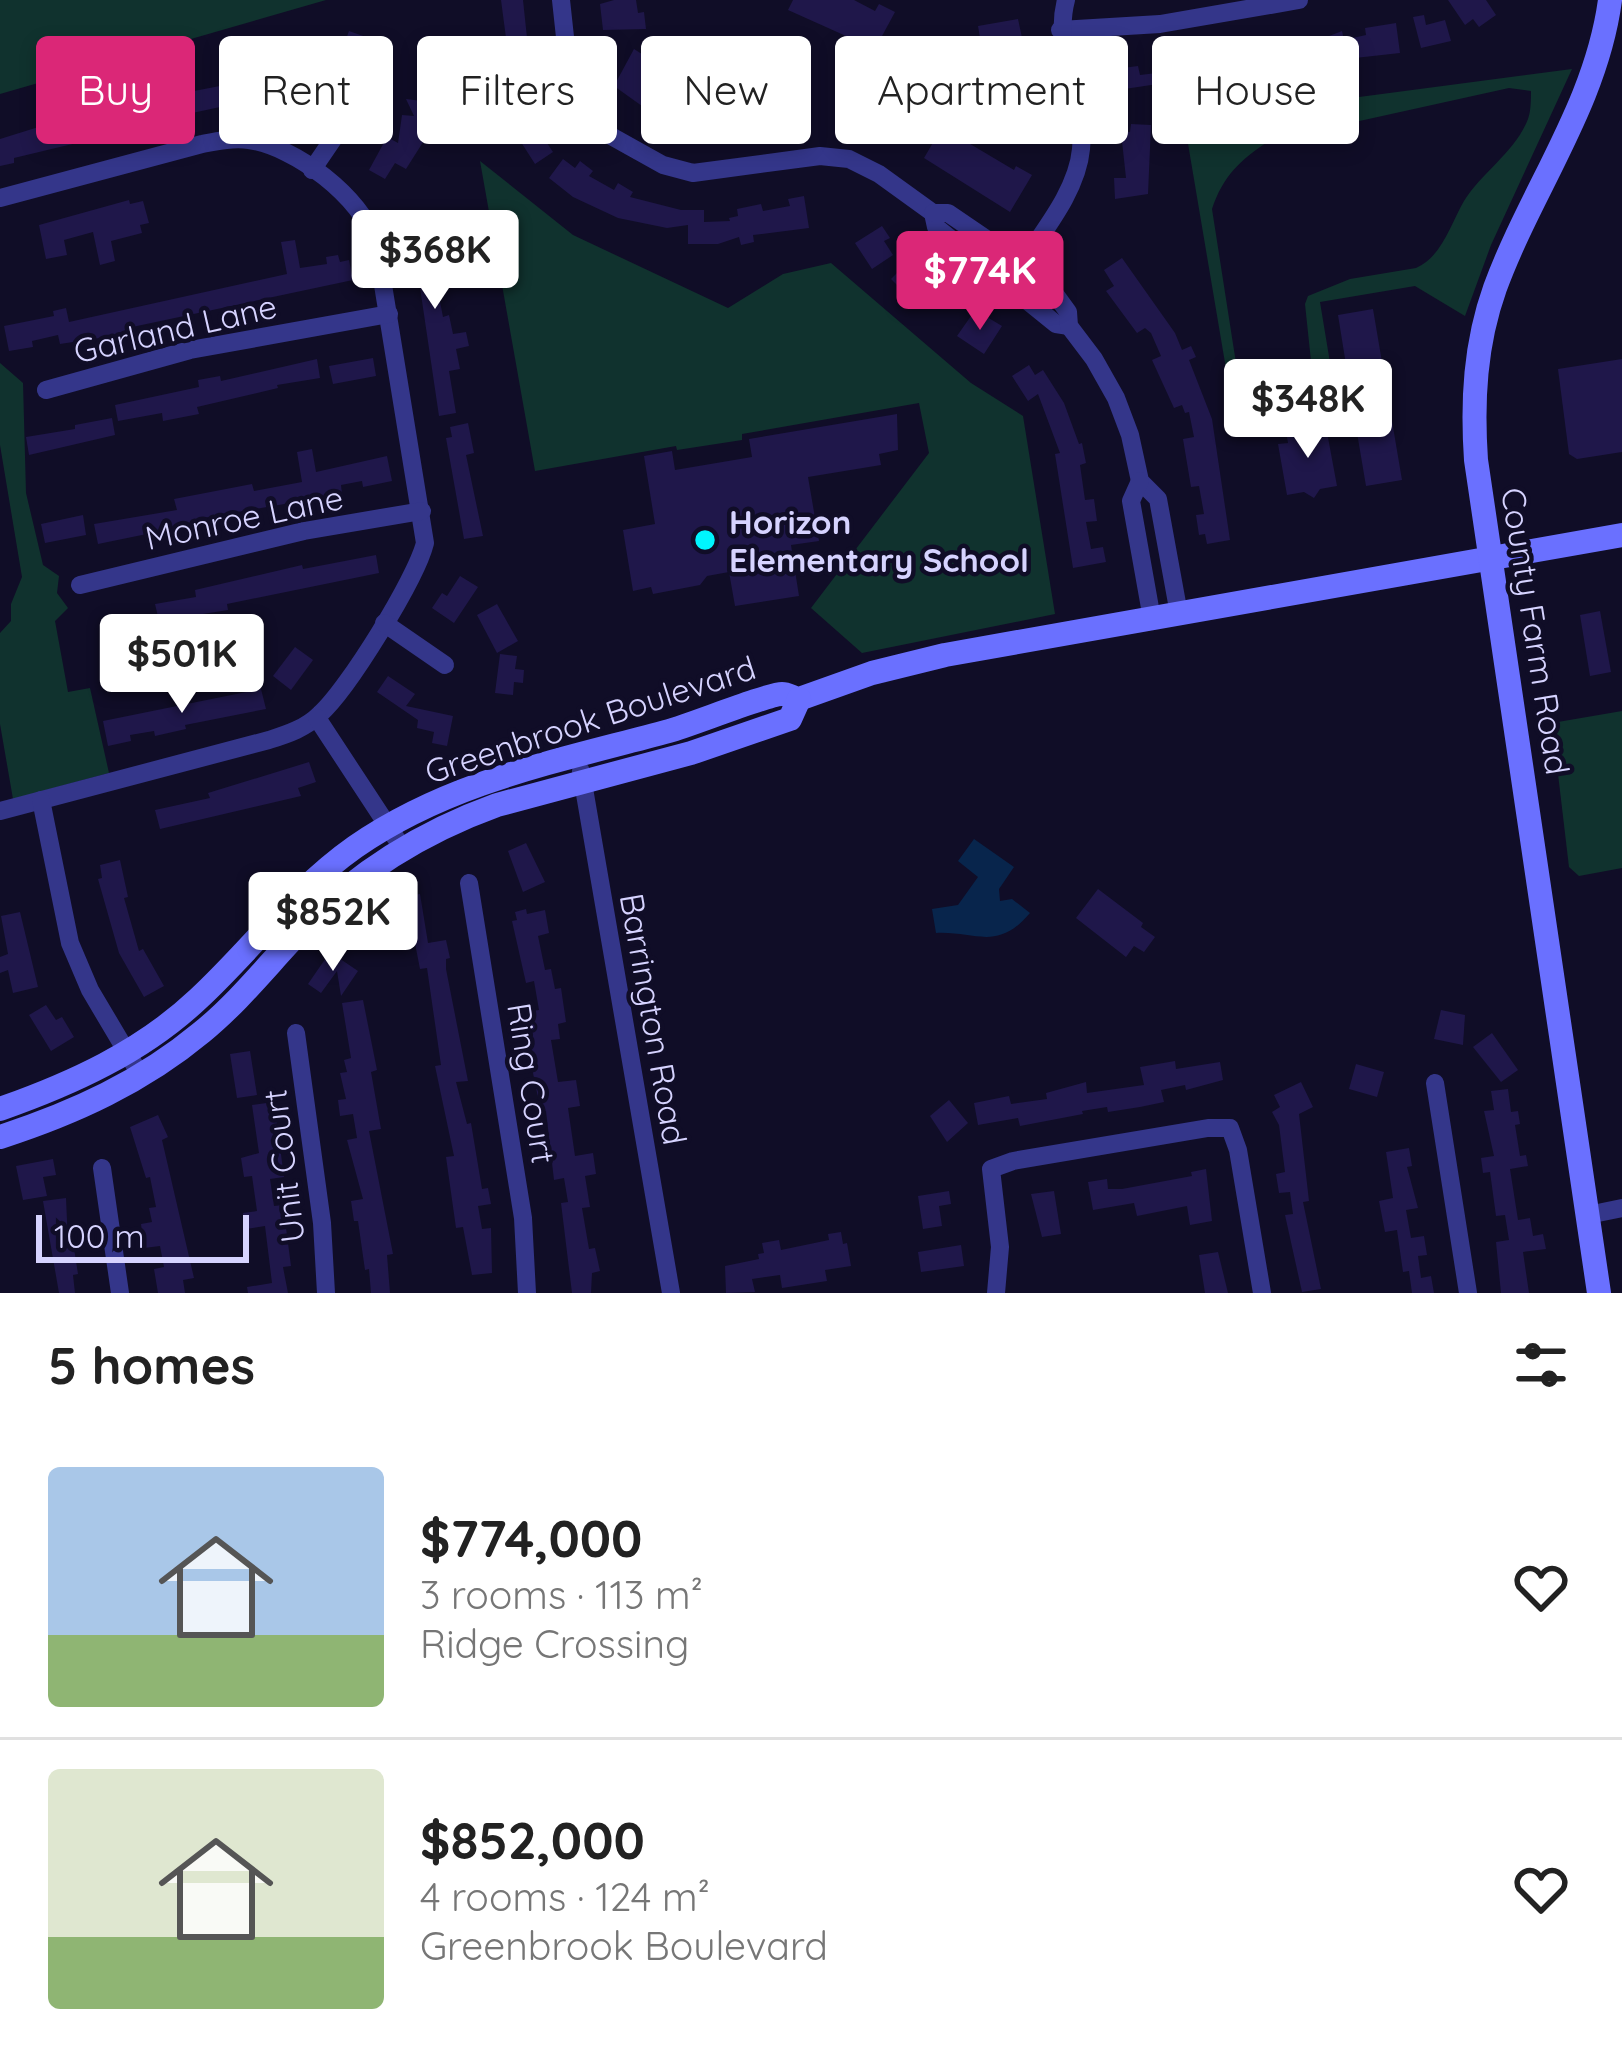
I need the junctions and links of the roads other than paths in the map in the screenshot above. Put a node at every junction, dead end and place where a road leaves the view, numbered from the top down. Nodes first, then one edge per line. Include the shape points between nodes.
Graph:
1 (561, 0) edge
2 (1066, 0) edge
3 (1298, 0) edge
4 (1610, 0) edge
5 (1060, 30) junction
6 (330, 144) edge
7 (312, 170) junction
8 (0, 198) edge
9 (933, 213) junction
10 (1021, 265) junction
11 (1010, 284) junction
12 (389, 314) junction
13 (1069, 326) junction
14 (46, 390) dead end
15 (1140, 481) junction
16 (422, 512) junction
17 (1622, 535) edge
18 (1492, 560) junction
19 (80, 584) dead end
20 (1179, 614) junction
21 (1152, 619) junction
22 (384, 622) junction
23 (445, 665) dead end
24 (799, 700) junction
25 (317, 718) junction
26 (578, 754) junction
27 (583, 783) junction
28 (41, 800) junction
29 (0, 811) edge
30 (389, 825) junction
31 (403, 849) junction
32 (469, 883) dead end
33 (296, 1033) dead end
34 (126, 1053) junction
35 (141, 1076) junction
36 (1435, 1083) dead end
37 (0, 1109) edge
38 (0, 1137) edge
39 (102, 1168) dead end
40 (1622, 1208) edge
41 (1588, 1215) junction
42 (120, 1293) edge
43 (326, 1293) edge
44 (527, 1293) edge
45 (671, 1293) edge
46 (996, 1293) edge
47 (1262, 1293) edge
48 (1468, 1293) edge
49 (1599, 1293) edge

1 - 9 street via 577,100 628,147 692,173 849,159
2 - 5 street
3 - 5 street via 1160,24
4 - 18 main road, County Farm Road via 1585,95 1484,326 1474,436
5 - 10 street via 1081,154 1070,187
6 - 7 street
7 - 8 street via 260,142 221,140
7 - 12 street via 371,226
9 - 10 street via 948,213
9 - 11 street via 937,227
10 - 11 street
10 - 13 street via 1052,290
11 - 13 street
12 - 14 street, Garland Lane via 190,350
12 - 16 street
13 - 15 street via 1116,398
15 - 20 street via 1158,499
15 - 21 street via 1131,501
16 - 19 street, Monroe Lane via 282,535
16 - 22 street via 417,570
17 - 18 main road, Greenbrook Boulevard
18 - 20 main road, Greenbrook Boulevard
18 - 41 main road, County Farm Road
20 - 21 main road, Greenbrook Boulevard
21 - 24 main road, Greenbrook Boulevard via 920,660
22 - 23 street
22 - 25 street
24 - 26 main road, Greenbrook Boulevard via 779,694
24 - 27 main road, Greenbrook Boulevard via 790,719
25 - 28 street via 269,740
25 - 30 street
26 - 27 street, Barrington Road
26 - 30 main road, Greenbrook Boulevard via 469,786
27 - 31 main road, Greenbrook Boulevard via 466,817
27 - 45 street, Barrington Road
28 - 29 street
28 - 34 street via 70,943
30 - 31 street
30 - 34 main road, Greenbrook Boulevard via 323,872 194,1003
31 - 35 main road, Greenbrook Boulevard via 338,896 224,1013
32 - 44 street, Ring Court via 523,1218
33 - 43 street, Unit Court
34 - 35 street
34 - 37 main road, Greenbrook Boulevard
35 - 38 main road, Greenbrook Boulevard
36 - 48 street
39 - 42 street
40 - 41 street
41 - 49 main road, County Farm Road
46 - 47 street via 991,1169 1230,1128

